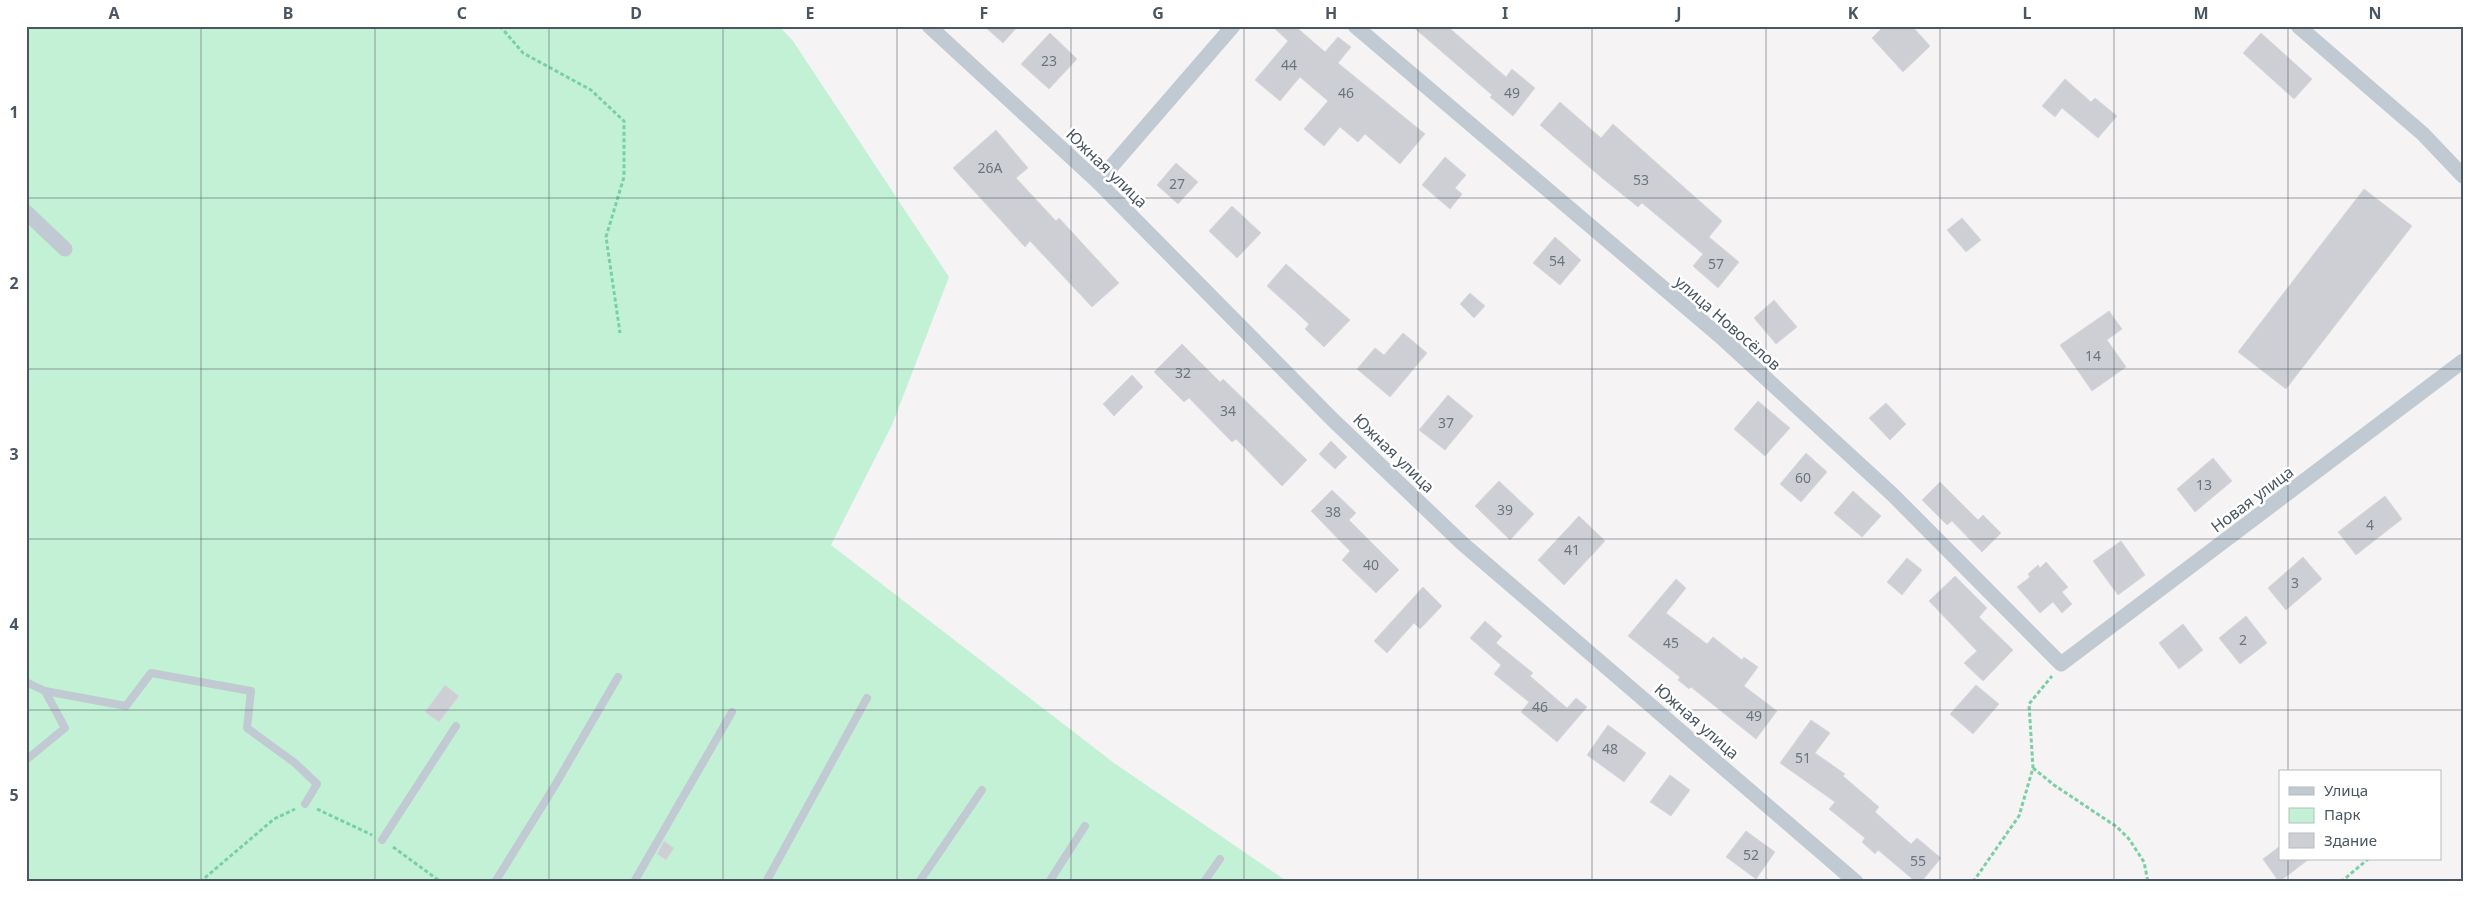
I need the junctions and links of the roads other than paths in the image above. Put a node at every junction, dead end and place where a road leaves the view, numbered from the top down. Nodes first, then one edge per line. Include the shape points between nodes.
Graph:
1 (929, 26) edge
2 (1234, 26) edge
3 (1355, 26) edge
4 (2298, 26) edge
5 (2463, 176) edge
6 (1098, 182) junction
7 (26, 212) edge
8 (65, 249) dead end
9 (2463, 361) edge
10 (2061, 664) joint
11 (618, 677) dead end
12 (26, 682) edge
13 (45, 691) junction
14 (867, 698) dead end
15 (732, 712) dead end
16 (456, 726) dead end
17 (26, 760) edge
18 (982, 790) dead end
19 (304, 804) road end
20 (1085, 826) dead end
21 (382, 840) road end
22 (1220, 859) dead end
23 (494, 882) edge
24 (634, 882) edge
25 (766, 882) edge
26 (919, 882) edge
27 (1049, 882) edge
28 (1204, 882) edge
29 (1856, 882) edge

1 - 6 street, Южная улица
2 - 6 street
3 - 10 street, улица Новосёлов via 1728,344 1893,495
4 - 5 street via 2424,134
6 - 29 street, Южная улица via 1333,420 1463,544
7 - 8 street
9 - 10 street, Новая улица
11 - 23 lane
12 - 13 lane
13 - 17 lane via 65,728
13 - 19 lane via 126,706 151,673 251,691 247,728 295,763 317,784
14 - 25 lane
15 - 24 lane
16 - 21 lane
18 - 26 lane
20 - 27 lane
22 - 28 lane

